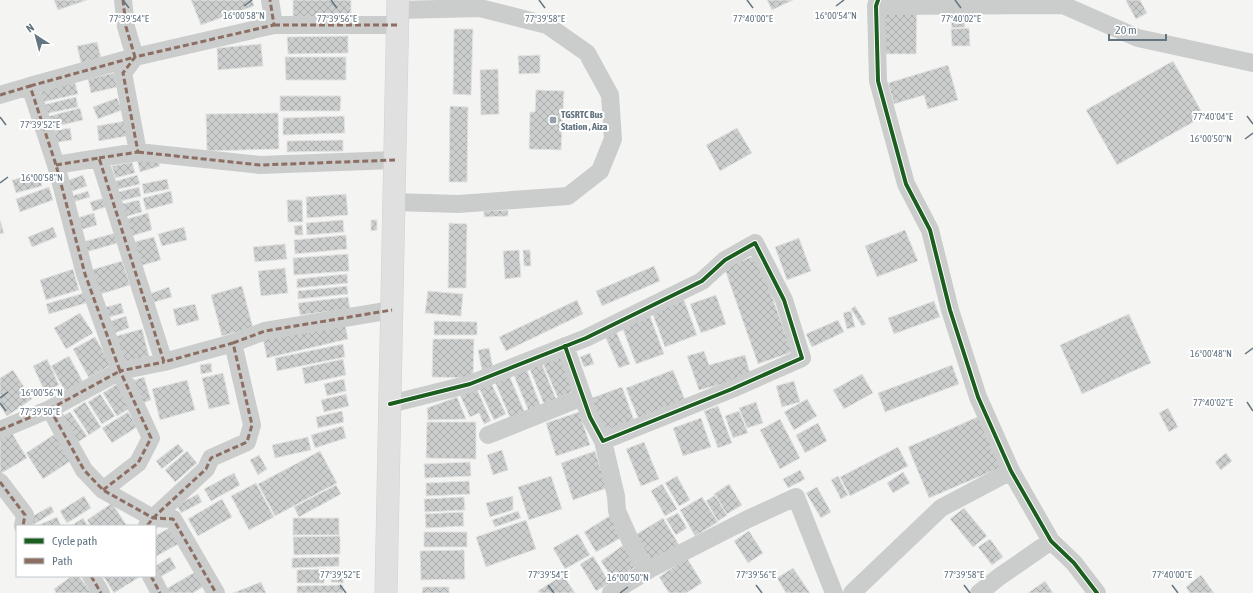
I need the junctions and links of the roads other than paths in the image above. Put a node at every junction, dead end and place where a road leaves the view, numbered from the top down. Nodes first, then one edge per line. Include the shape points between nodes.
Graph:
1 (123, 0) edge
2 (270, 0) edge
3 (877, 3) edge
4 (398, 12) edge
5 (274, 26) junction
6 (135, 57) junction
7 (1253, 63) edge
8 (30, 86) junction
9 (0, 95) edge
10 (138, 152) junction
11 (99, 158) junction
12 (395, 160) junction
13 (56, 165) junction
14 (394, 202) junction
15 (392, 310) junction
16 (233, 343) junction
17 (565, 346) junction
18 (164, 362) junction
19 (120, 371) junction
20 (583, 397) junction
21 (390, 404) junction
22 (50, 409) junction
23 (0, 430) edge
24 (488, 435) dead end
25 (603, 441) junction
26 (1011, 471) junction
27 (0, 482) edge
28 (103, 490) junction
29 (150, 522) edge
30 (23, 525) edge
31 (1052, 541) junction
32 (647, 571) junction
33 (93, 577) edge
34 (152, 577) edge
35 (101, 593) edge
36 (160, 593) edge
37 (216, 593) edge
38 (386, 593) edge
39 (611, 593) edge
40 (834, 593) edge
41 (852, 593) edge
42 (979, 593) edge
43 (1097, 593) edge

1 - 6 street via 126,27
2 - 5 street
3 - 7 street via 1064,5 1138,38
3 - 26 street via 878,81 906,184 930,230 950,310 978,397
4 - 5 street
4 - 12 main road
4 - 14 street via 480,8 547,25 588,53 610,95 613,139 600,171 568,196 458,204
5 - 6 street
6 - 8 street
6 - 10 street via 123,73
8 - 9 street
8 - 13 street
10 - 11 street
10 - 12 street via 260,165
11 - 13 street
11 - 18 street
12 - 14 main road
13 - 19 street via 85,274
14 - 15 main road
15 - 16 street via 265,331
15 - 21 main road
16 - 18 street
16 - 29 street via 252,425 246,442 211,458 206,469
17 - 20 street
17 - 21 street via 470,384
17 - 25 street via 702,281 725,260 755,243 784,300 802,358
18 - 19 street
19 - 22 street
19 - 28 street via 151,438 138,463
20 - 24 street
20 - 25 street
21 - 38 main road
22 - 23 street
22 - 28 street via 84,470
25 - 32 street via 616,496 617,512
26 - 31 street
26 - 41 street via 941,508
27 - 30 street via 25,515
28 - 29 street
29 - 37 street via 173,519
31 - 42 street
31 - 43 street via 1074,563
32 - 39 street
32 - 40 street via 796,497
33 - 35 street
34 - 36 street

